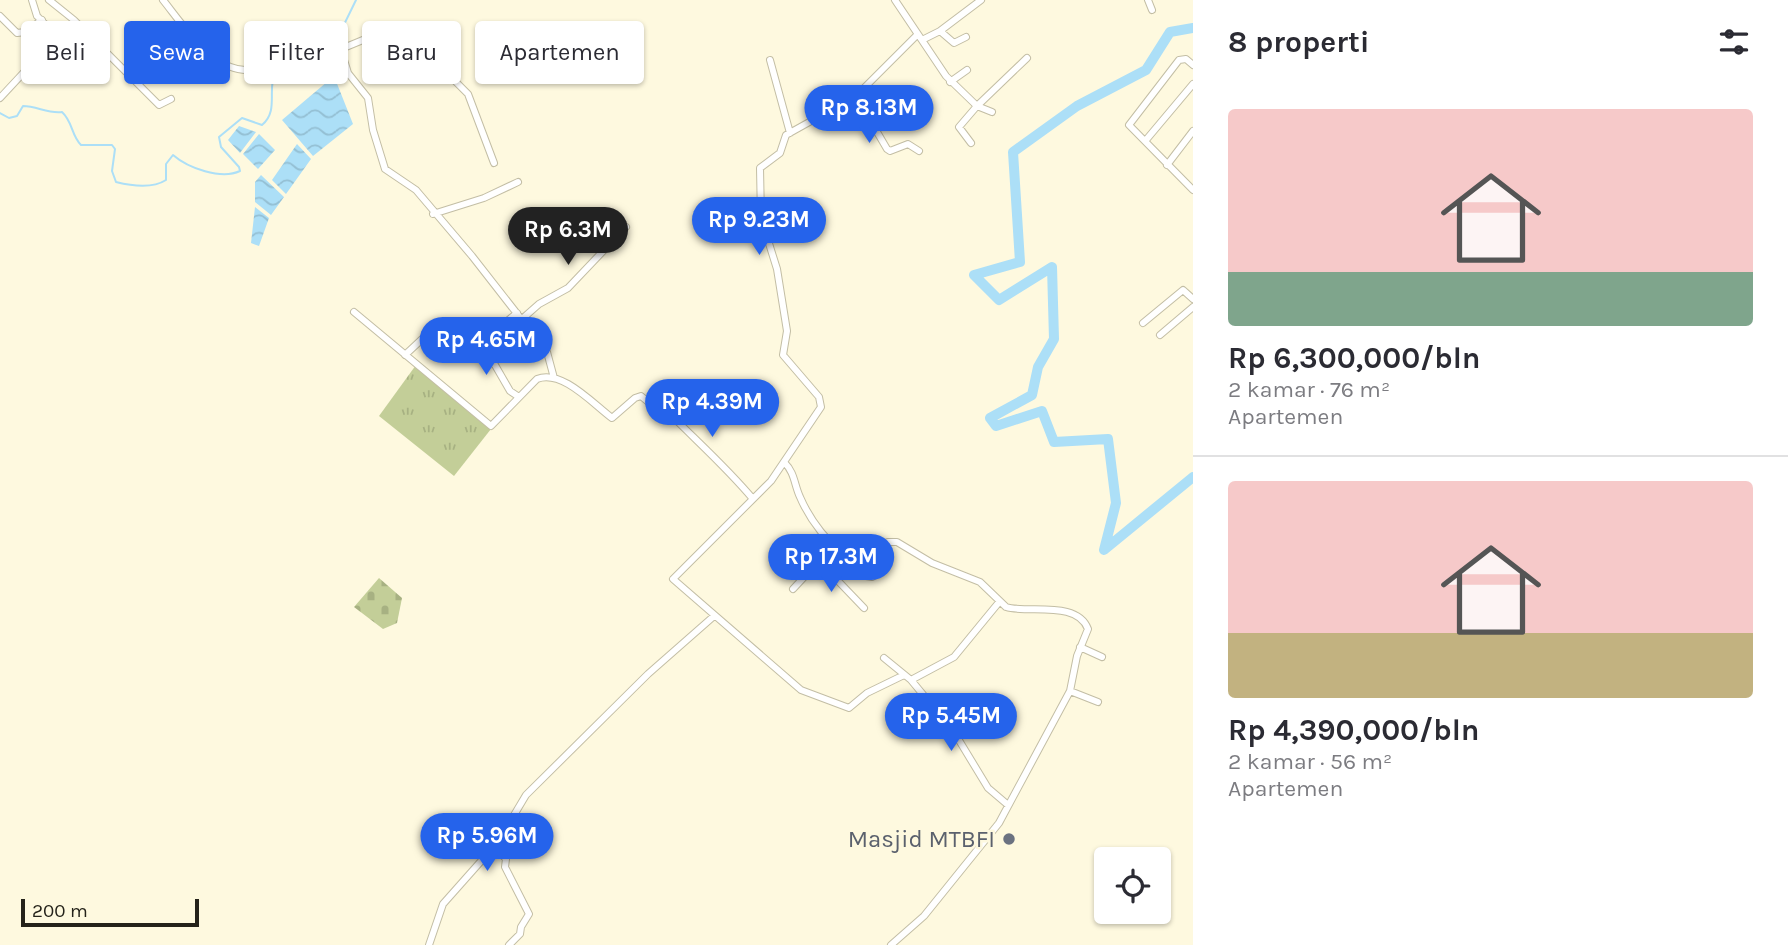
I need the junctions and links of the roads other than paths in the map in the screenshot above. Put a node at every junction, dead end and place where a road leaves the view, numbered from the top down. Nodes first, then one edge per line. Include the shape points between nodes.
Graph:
1 (32, 0) edge
2 (49, 0) edge
3 (163, 0) edge
4 (895, 0) edge
5 (981, 0) edge
6 (1148, 0) edge
7 (1152, 10) dead end
8 (0, 16) edge
9 (42, 20) junction
10 (940, 31) junction
11 (966, 37) dead end
12 (919, 38) junction
13 (348, 45) edge
14 (1027, 58) dead end
15 (770, 60) dead end
16 (1193, 65) edge
17 (244, 69) edge
18 (967, 70) dead end
19 (348, 73) edge
20 (950, 82) junction
21 (1193, 83) edge
22 (856, 96) junction
23 (0, 98) edge
24 (171, 99) dead end
25 (977, 106) junction
26 (992, 112) dead end
27 (1193, 131) edge
28 (790, 132) junction
29 (1146, 140) junction
30 (971, 143) dead end
31 (919, 151) dead end
32 (494, 163) dead end
33 (1167, 164) junction
34 (1193, 177) edge
35 (517, 182) dead end
36 (1187, 184) junction
37 (1193, 190) edge
38 (433, 214) junction
39 (626, 227) dead end
40 (1193, 299) edge
41 (1193, 307) edge
42 (354, 312) dead end
43 (517, 313) junction
44 (522, 319) junction
45 (1143, 323) dead end
46 (1160, 335) dead end
47 (465, 339) junction
48 (405, 355) junction
49 (554, 378) junction
50 (519, 397) junction
51 (784, 462) junction
52 (753, 499) junction
53 (834, 546) junction
54 (854, 555) junction
55 (818, 560) junction
56 (879, 573) dead end
57 (793, 589) dead end
58 (1000, 601) junction
59 (864, 608) dead end
60 (714, 616) junction
61 (1080, 647) junction
62 (1101, 657) dead end
63 (884, 658) dead end
64 (908, 678) junction
65 (1070, 691) junction
66 (1098, 702) dead end
67 (1008, 805) junction
68 (494, 847) junction
69 (429, 945) edge
70 (509, 945) edge
71 (891, 945) edge

1 - 9 street
2 - 24 street via 159,105
3 - 17 street via 211,54
4 - 12 street
5 - 10 street
6 - 7 street
8 - 9 street via 17,33
9 - 23 street via 54,33 52,45
10 - 11 street via 954,43
10 - 12 street
12 - 20 street
12 - 22 street
13 - 32 street via 392,28 414,33 468,94
14 - 25 street
15 - 28 street
16 - 29 street via 1179,60 1131,122 1130,129
18 - 20 street
19 - 38 street via 368,98 385,169 409,183
20 - 25 street
21 - 29 street
22 - 28 street
22 - 31 street via 888,151 908,144
25 - 26 street
25 - 30 street via 959,126
27 - 33 street
28 - 51 street via 780,153 758,171 759,205 779,278 787,331 783,355 822,403
29 - 33 street
33 - 36 street
34 - 36 street
35 - 38 street
36 - 37 street
38 - 43 street
39 - 44 street via 564,292
40 - 45 street via 1183,290
41 - 46 street
42 - 48 street
43 - 44 street
43 - 47 street via 495,332
44 - 49 street via 550,356
47 - 48 street via 435,327
47 - 50 street via 495,365 510,391
48 - 50 street via 491,426
49 - 50 street via 537,379
49 - 52 street via 612,418 641,396 672,416
51 - 52 street
51 - 53 street via 795,477 801,500
52 - 60 street via 673,579
53 - 54 street
53 - 55 street
54 - 56 street via 854,574 872,577
54 - 58 street via 897,542 980,582
55 - 57 street
55 - 59 street
58 - 61 street via 1009,608 1067,612 1087,626
58 - 64 street via 954,657
60 - 64 street via 801,690 849,708 867,693
60 - 68 street via 648,674 526,795
61 - 62 street
61 - 65 street
63 - 64 street
64 - 67 street via 954,732 988,788
65 - 66 street
65 - 67 street
67 - 71 street via 977,853 924,916
68 - 69 street via 443,904
68 - 70 street via 506,859 505,867 529,914

